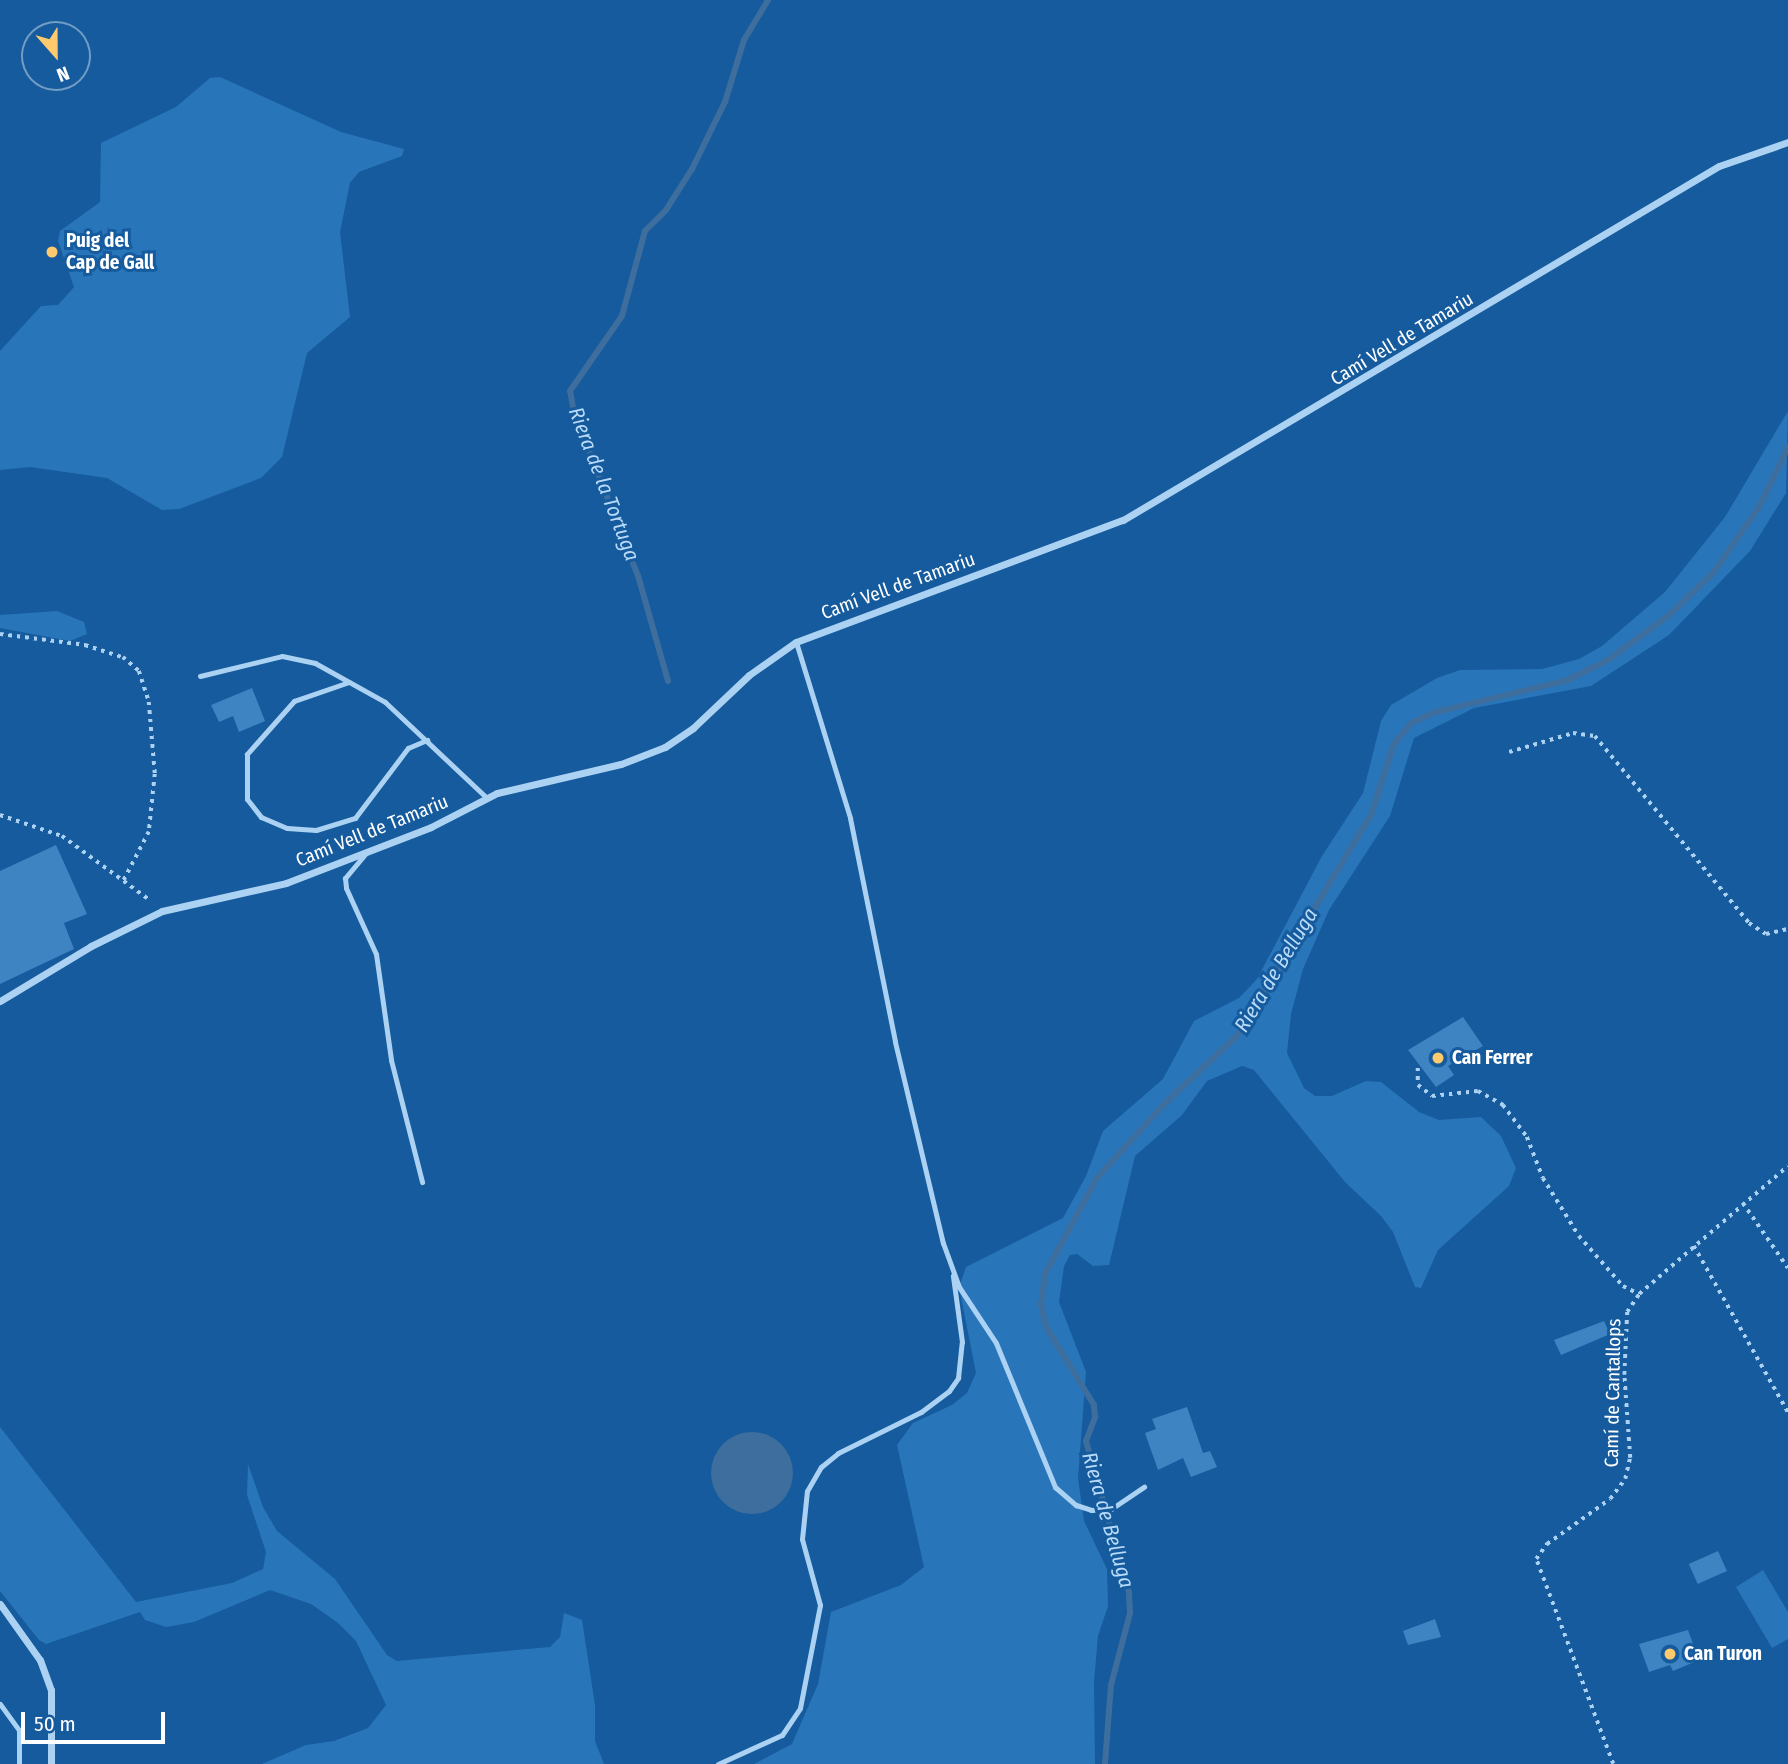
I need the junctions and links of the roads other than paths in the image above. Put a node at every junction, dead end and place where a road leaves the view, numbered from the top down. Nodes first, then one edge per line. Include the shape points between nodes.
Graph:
1 (1788, 142) edge
2 (796, 642) junction
3 (200, 676) dead end
4 (349, 682) junction
5 (427, 740) junction
6 (487, 799) junction
7 (368, 851) junction
8 (0, 1001) edge
9 (422, 1182) dead end
10 (952, 1266) junction
11 (1144, 1487) dead end
12 (0, 1604) edge
13 (0, 1704) edge
14 (19, 1764) edge
15 (51, 1764) edge
16 (718, 1764) edge

1 - 2 street, Camí Vell de Tamariu via 1719,166 1123,520
2 - 6 street, Camí Vell de Tamariu via 749,675 693,728 665,747 621,764
2 - 10 lane via 850,817 895,1042
3 - 4 lane via 282,656 316,663
4 - 5 lane via 385,702
4 - 5 lane via 294,701 247,754 247,799 261,817 287,828 316,830 355,818 408,748
5 - 6 lane
6 - 7 street, Camí Vell de Tamariu
7 - 8 street, Camí Vell de Tamariu via 286,883 177,908 131,924
7 - 9 lane via 345,878 346,888 376,954 391,1060
10 - 11 lane via 959,1287 996,1343 1055,1488 1076,1505 1091,1510 1111,1509
10 - 16 lane via 962,1342 957,1378 936,1403 838,1453 821,1467 807,1491 803,1520 807,1572 820,1605 800,1708 782,1735
12 - 15 street via 40,1660 51,1690
13 - 14 lane via 19,1730

